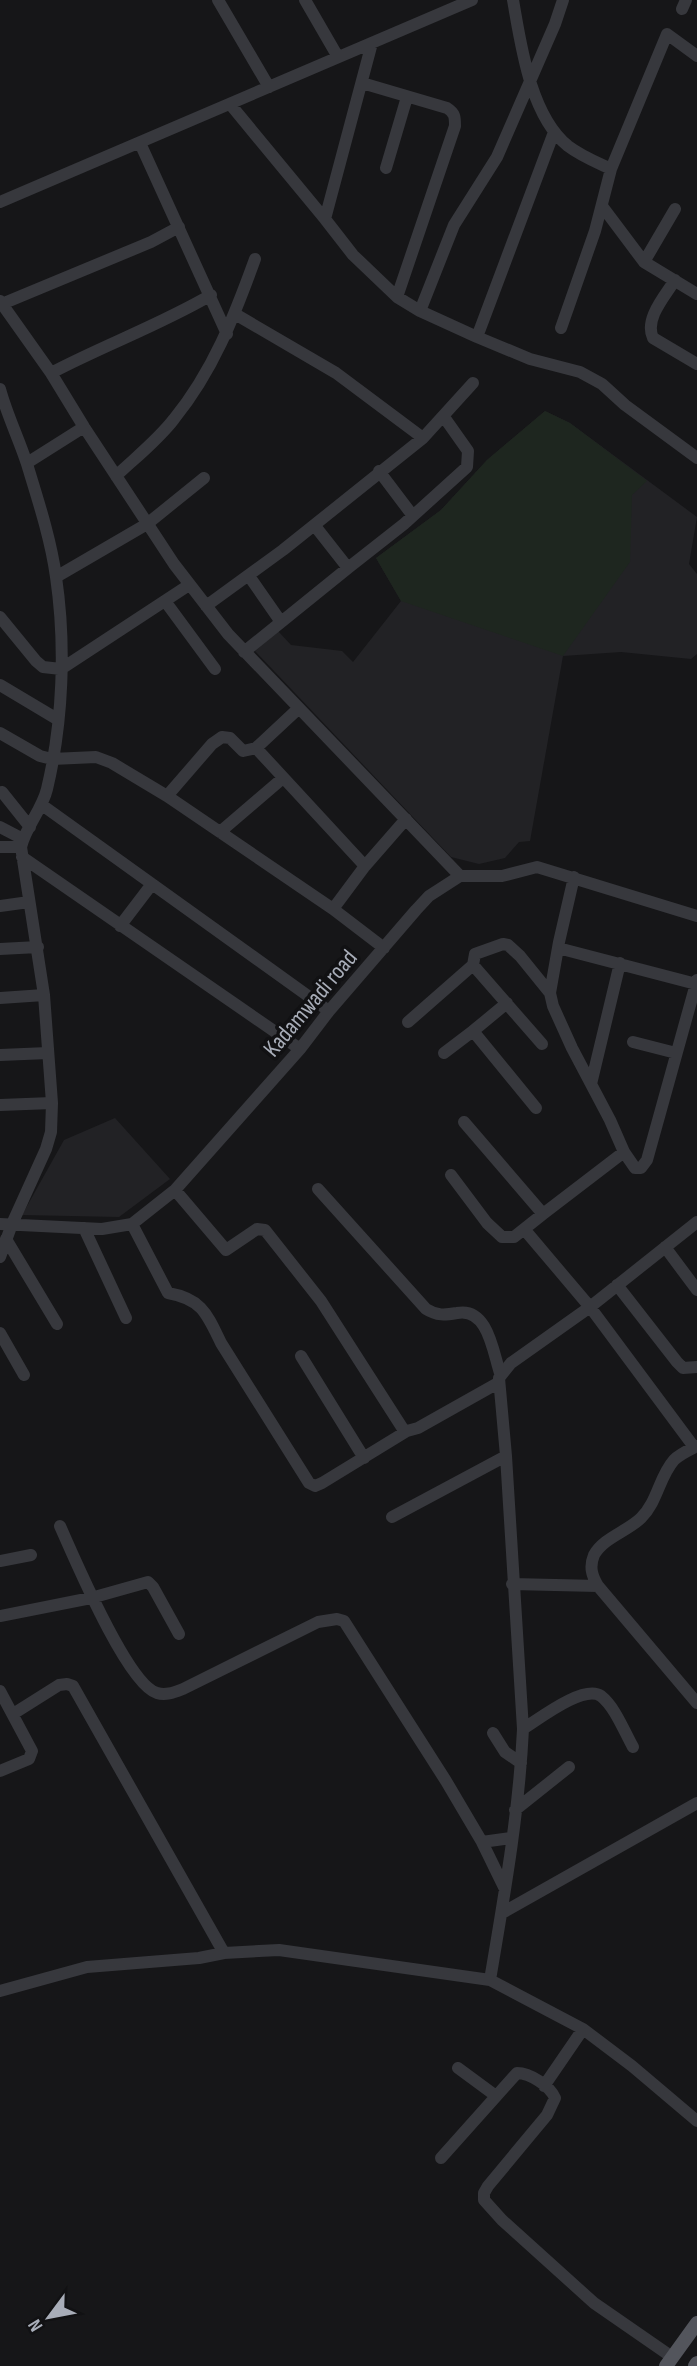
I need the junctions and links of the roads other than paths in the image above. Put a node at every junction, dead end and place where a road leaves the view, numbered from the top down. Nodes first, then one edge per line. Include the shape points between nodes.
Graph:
1 (218, 0) edge
2 (305, 0) edge
3 (472, 0) edge
4 (513, 0) edge
5 (563, 0) edge
6 (450, 4) edge
7 (372, 43) junction
8 (697, 56) edge
9 (338, 57) junction
10 (530, 79) junction
11 (362, 83) junction
12 (269, 87) junction
13 (407, 97) junction
14 (230, 104) junction
15 (554, 132) junction
16 (140, 143) junction
17 (386, 168) dead end
18 (611, 169) junction
19 (0, 202) edge
20 (602, 206) junction
21 (675, 209) dead end
22 (325, 219) junction
23 (179, 227) junction
24 (255, 259) dead end
25 (645, 262) junction
26 (675, 281) junction
27 (697, 294) edge
28 (211, 295) junction
29 (397, 297) junction
30 (1, 303) edge
31 (420, 311) junction
32 (235, 314) junction
33 (562, 328) dead end
34 (227, 334) junction
35 (477, 337) junction
36 (697, 364) edge
37 (51, 373) junction
38 (473, 383) dead end
39 (0, 389) edge
40 (3, 410) edge
41 (444, 417) junction
42 (84, 427) junction
43 (423, 438) junction
44 (696, 455) edge
45 (27, 463) junction
46 (379, 471) junction
47 (116, 476) junction
48 (204, 478) dead end
49 (413, 516) junction
50 (147, 524) junction
51 (315, 526) junction
52 (348, 568) junction
53 (249, 576) junction
54 (56, 577) junction
55 (189, 584) junction
56 (165, 601) junction
57 (206, 606) junction
58 (0, 617) edge
59 (281, 622) junction
60 (244, 652) junction
61 (215, 669) dead end
62 (61, 670) junction
63 (0, 685) edge
64 (299, 708) junction
65 (57, 719) junction
66 (0, 733) edge
67 (256, 748) junction
68 (52, 759) junction
69 (283, 778) junction
70 (2, 792) dead end
71 (167, 796) junction
72 (42, 805) junction
73 (407, 819) junction
74 (0, 827) edge
75 (30, 827) junction
76 (220, 832) junction
77 (0, 847) edge
78 (22, 848) junction
79 (365, 866) junction
80 (460, 876) junction
81 (574, 877) junction
82 (152, 884) junction
83 (29, 902) junction
84 (0, 906) edge
85 (333, 909) junction
86 (697, 916) edge
87 (120, 926) junction
88 (38, 947) junction
89 (384, 948) junction
90 (558, 948) junction
91 (0, 949) edge
92 (620, 963) junction
93 (473, 965) junction
94 (696, 982) edge
95 (550, 993) junction
96 (44, 995) junction
97 (0, 998) edge
98 (507, 1003) junction
99 (329, 1011) junction
100 (408, 1021) dead end
101 (473, 1031) junction
102 (633, 1042) dead end
103 (542, 1044) dead end
104 (300, 1049) junction
105 (48, 1053) junction
106 (676, 1053) junction
107 (444, 1054) dead end
108 (0, 1055) edge
109 (592, 1084) junction
110 (52, 1103) junction
111 (0, 1105) edge
112 (536, 1108) dead end
113 (464, 1122) dead end
114 (624, 1152) junction
115 (451, 1175) dead end
116 (318, 1189) dead end
117 (175, 1190) junction
118 (543, 1214) junction
119 (697, 1222) edge
120 (6, 1224) edge
121 (132, 1224) junction
122 (84, 1228) junction
123 (524, 1229) junction
124 (6, 1239) junction
125 (665, 1247) junction
126 (0, 1256) edge
127 (617, 1284) junction
128 (697, 1290) edge
129 (590, 1307) junction
130 (126, 1318) dead end
131 (57, 1324) dead end
132 (0, 1333) edge
133 (301, 1356) dead end
134 (697, 1367) edge
135 (24, 1375) dead end
136 (499, 1378) junction
137 (407, 1431) junction
138 (696, 1446) edge
139 (506, 1456) junction
140 (364, 1458) junction
141 (392, 1517) dead end
142 (61, 1526) dead end
143 (31, 1555) dead end
144 (0, 1561) edge
145 (513, 1584) junction
146 (598, 1586) junction
147 (91, 1598) junction
148 (0, 1616) edge
149 (179, 1634) dead end
150 (0, 1691) edge
151 (697, 1703) edge
152 (13, 1714) junction
153 (523, 1729) junction
154 (493, 1733) dead end
155 (633, 1747) dead end
156 (522, 1763) junction
157 (569, 1767) dead end
158 (0, 1771) edge
159 (697, 1803) edge
160 (514, 1810) junction
161 (511, 1838) junction
162 (482, 1842) junction
163 (505, 1887) junction
164 (502, 1913) junction
165 (224, 1953) junction
166 (490, 1980) junction
167 (0, 1992) edge
168 (583, 2029) junction
169 (458, 2068) dead end
170 (544, 2086) junction
171 (496, 2096) junction
172 (697, 2121) edge
173 (441, 2158) dead end
174 (697, 2323) edge
175 (669, 2362) edge

1 - 12 street
2 - 9 street
3 - 6 street
4 - 10 street
5 - 10 street
6 - 7 street
7 - 9 street
7 - 11 street
8 - 18 street via 667,34
9 - 12 street
10 - 15 street
10 - 31 street via 497,157 454,225
11 - 13 street
11 - 22 street
12 - 14 street
13 - 17 street
13 - 29 street via 447,108 453,112 455,125
14 - 16 street
14 - 22 street
15 - 18 street via 582,155
15 - 35 street
16 - 19 street
16 - 23 street
18 - 20 street
20 - 25 street
20 - 33 street
21 - 25 street
22 - 29 street via 353,255
23 - 28 street
23 - 30 street
24 - 32 street
25 - 26 street
26 - 27 street
26 - 36 street via 652,319 650,331 653,338
28 - 34 street
28 - 37 street
29 - 31 street
30 - 37 street
31 - 35 street
32 - 34 street
32 - 43 street via 337,373
34 - 47 street via 199,386 173,421
35 - 44 street via 530,359 580,372
37 - 42 street
38 - 41 street
39 - 40 street
40 - 45 street
41 - 43 street
41 - 49 street via 464,444 467,467
42 - 45 street
42 - 47 street
43 - 46 street
45 - 54 street
46 - 49 street
46 - 51 street
47 - 50 street
48 - 50 street
49 - 52 street
50 - 54 street
50 - 55 street
51 - 52 street
51 - 53 street
52 - 59 street
53 - 57 street
53 - 59 street
54 - 62 street
55 - 56 street
55 - 57 street
56 - 61 street
56 - 62 street
57 - 60 street
58 - 62 street via 36,661
59 - 60 street
60 - 64 street
62 - 65 street
63 - 65 street
64 - 67 street
64 - 73 street
65 - 68 street
66 - 68 street via 23,749
67 - 69 street
67 - 71 street via 243,751 230,738 222,737
68 - 71 street via 96,757
68 - 72 street
69 - 76 street
69 - 79 street
70 - 75 street
71 - 76 street
72 - 75 street
72 - 82 street
73 - 79 street
73 - 80 street
74 - 78 street
75 - 78 street
76 - 85 street
77 - 78 street
78 - 83 street
78 - 87 street
79 - 85 street
80 - 81 street via 502,876 537,867
80 - 89 street, Kadamwadi road via 429,896
81 - 86 street
81 - 90 street
82 - 87 street
82 - 99 street
83 - 84 street
83 - 88 street
85 - 89 street
87 - 104 street
88 - 91 street
88 - 96 street
89 - 99 street, Kadamwadi road
90 - 92 street
90 - 95 street
92 - 94 street
92 - 109 street
93 - 95 street via 475,954 508,945
93 - 98 street
93 - 100 street
94 - 106 street
95 - 109 street
96 - 97 street
96 - 105 street
98 - 101 street
98 - 103 street
99 - 104 street, Kadamwadi road
101 - 107 street
101 - 112 street
102 - 106 street
104 - 117 street, Kadamwadi road
105 - 108 street
105 - 110 street
106 - 114 street via 645,1165 635,1168
109 - 114 street
110 - 111 street
110 - 120 street via 46,1149
113 - 118 street
114 - 118 street
115 - 123 street via 502,1237 514,1237
116 - 136 street via 426,1309 447,1315 470,1312 484,1324
117 - 121 street, Kadamwadi road
117 - 137 street via 226,1251 257,1229 265,1230 321,1301
118 - 123 street
119 - 125 street
120 - 122 street
120 - 124 street
121 - 122 street
121 - 140 street via 168,1293 198,1303 210,1320 309,1483 322,1483
122 - 130 street
123 - 129 street
124 - 126 street
124 - 131 street
125 - 127 street
125 - 128 street
127 - 129 street
127 - 134 street via 677,1362 683,1368
129 - 136 street
129 - 138 street
132 - 135 street
133 - 140 street
136 - 137 street
136 - 139 street
137 - 140 street
138 - 146 street via 675,1459 641,1518 599,1548 591,1565
139 - 141 street
139 - 145 street
142 - 147 street
143 - 144 street
145 - 146 street
145 - 153 street
146 - 151 street
147 - 148 street
147 - 149 street via 148,1582
147 - 162 street via 139,1679 157,1693 183,1689 318,1622 344,1621
150 - 152 street
152 - 158 street via 32,1747 32,1756
152 - 165 street via 59,1685 73,1686
153 - 155 street via 577,1696 593,1693 606,1703
153 - 156 street
154 - 156 street via 505,1752
156 - 160 street
157 - 160 street
159 - 164 street
160 - 161 street
161 - 162 street
161 - 163 street
162 - 163 street
163 - 164 street
164 - 166 street
165 - 166 street via 279,1950
165 - 167 street via 87,1967
166 - 168 street
168 - 170 street
168 - 172 street
169 - 171 street
170 - 171 street via 517,2073
170 - 175 street via 553,2093 553,2105 493,2179 484,2200 594,2303
171 - 173 street
174 - 175 main road

